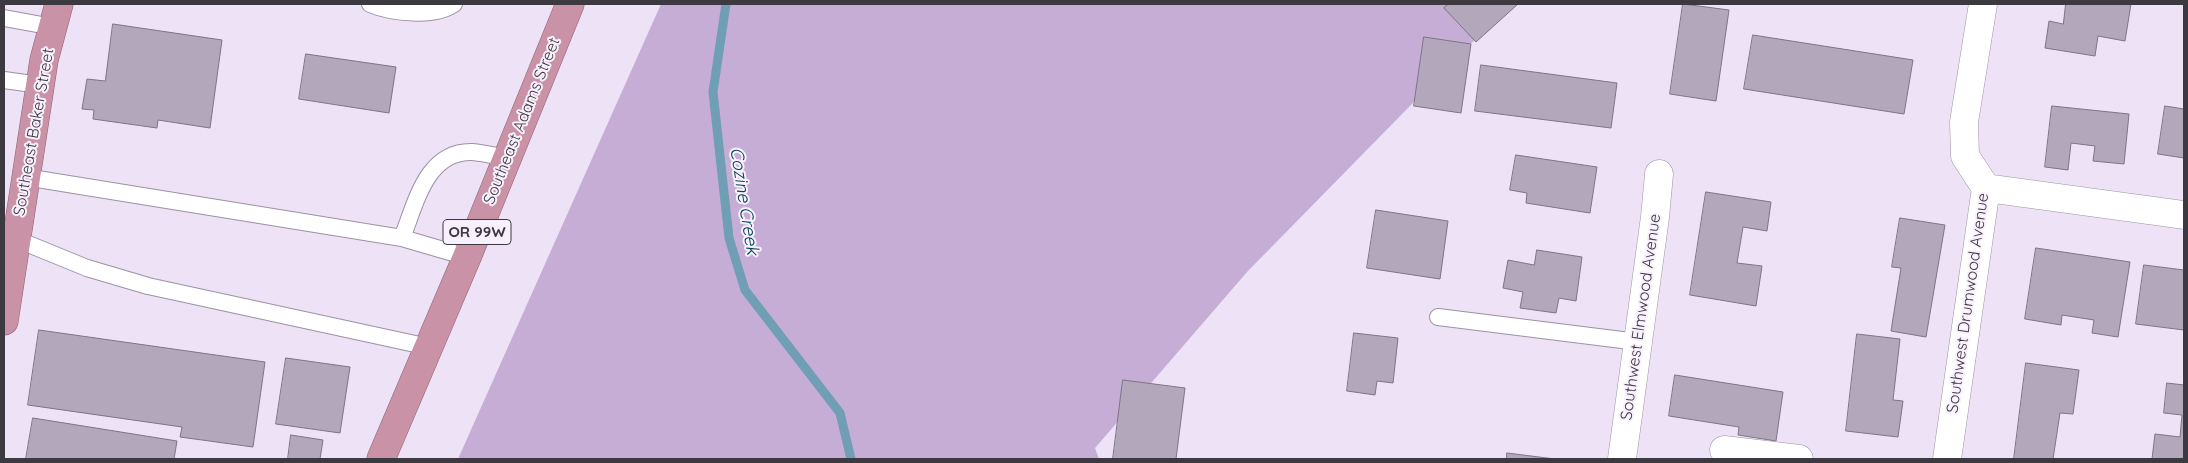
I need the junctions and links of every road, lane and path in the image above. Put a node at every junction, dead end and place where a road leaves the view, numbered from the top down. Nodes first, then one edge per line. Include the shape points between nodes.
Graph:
1 (370, 4) edge
2 (454, 4) edge
3 (570, 4) edge
4 (1983, 4) edge
5 (56, 15) edge
6 (4, 18) edge
7 (4, 80) edge
8 (40, 85) junction
9 (507, 158) junction
10 (1658, 174) dead end
11 (25, 177) junction
12 (1986, 188) junction
13 (2184, 215) edge
14 (402, 238) junction
15 (16, 239) junction
16 (467, 257) junction
17 (1438, 317) dead end
18 (4, 321) edge
19 (1638, 342) junction
20 (429, 347) junction
21 (1724, 450) dead end
22 (380, 459) edge
23 (1622, 459) edge
24 (1799, 459) edge
25 (1947, 459) edge

1 - 2 lane via 420,14
3 - 9 highway, Southeast Adams Street / OR 99W
4 - 12 street, Southwest Drumwood Avenue via 1964,130 1965,156
5 - 6 lane
5 - 8 highway, Southeast Baker Street
7 - 8 lane
8 - 11 highway, Southeast Baker Street
9 - 14 lane via 471,152 445,157 428,175
9 - 16 highway, Southeast Adams Street / OR 99W
10 - 19 street, Southwest Elmwood Avenue
11 - 14 lane
11 - 15 highway, Southeast Baker Street
12 - 13 street
12 - 25 street, Southwest Drumwood Avenue
14 - 16 lane
15 - 18 highway, Southeast Baker Street
15 - 20 lane via 86,268 148,286
16 - 20 highway, Southeast Adams Street / OR 99W
17 - 19 lane
19 - 23 street, Southwest Elmwood Avenue
20 - 22 highway, Southeast Adams Street / OR 99W
21 - 24 street

